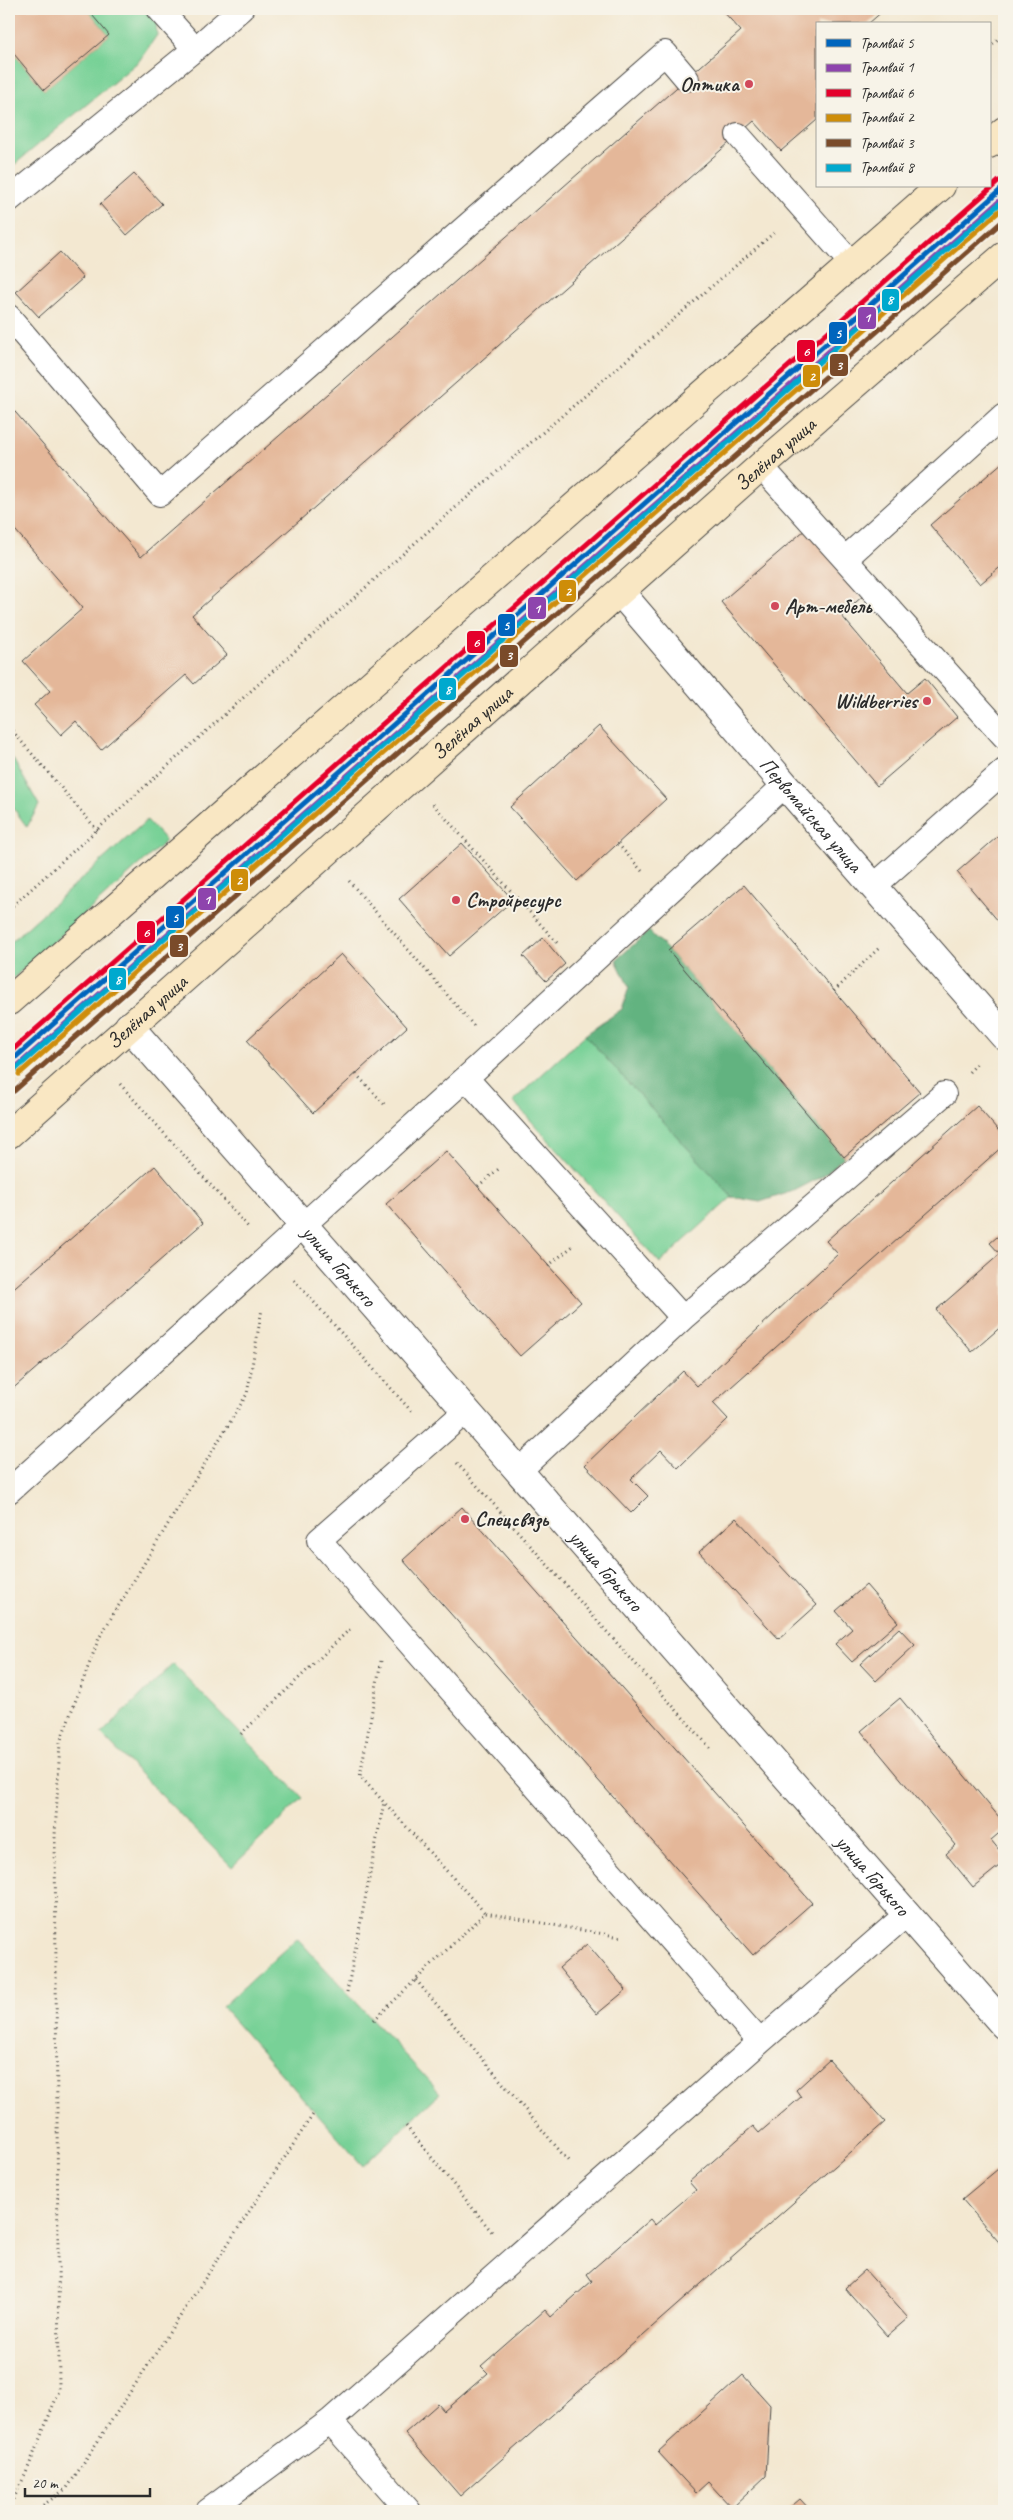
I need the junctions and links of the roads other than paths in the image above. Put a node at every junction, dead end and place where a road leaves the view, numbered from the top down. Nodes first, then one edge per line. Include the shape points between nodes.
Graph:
1 (159, 9) edge
2 (241, 9) edge
3 (195, 49) junction
4 (687, 79) dead end
5 (1004, 131) edge
6 (738, 135) dead end
7 (990, 143) edge
8 (939, 188) edge
9 (9, 200) edge
10 (1004, 256) edge
11 (852, 264) junction
12 (9, 317) edge
13 (1004, 415) edge
14 (761, 466) junction
15 (845, 559) junction
16 (621, 592) junction
17 (1004, 736) edge
18 (1004, 771) edge
19 (784, 785) junction
20 (873, 887) junction
21 (9, 1001) edge
22 (129, 1026) junction
23 (1004, 1036) edge
24 (466, 1078) junction
25 (944, 1094) road end
26 (9, 1134) edge
27 (304, 1225) junction
28 (683, 1318) junction
29 (466, 1411) junction
30 (519, 1471) junction
31 (9, 1491) edge
32 (908, 1913) junction
33 (1004, 2025) edge
34 (760, 2042) junction
35 (330, 2421) junction
36 (208, 2511) edge
37 (409, 2511) edge

1 - 3 lane
2 - 3 lane
3 - 9 lane
4 - 12 lane via 665,53 160,494
5 - 7 street
6 - 11 lane
8 - 11 street
10 - 14 street, Зелёная улица
11 - 21 street
13 - 15 lane
14 - 15 lane
14 - 16 street, Зелёная улица
15 - 17 lane
16 - 19 street, Первомайская улица
16 - 22 street, Зелёная улица
18 - 20 lane
19 - 20 street, Первомайская улица
19 - 24 lane
20 - 23 street, Первомайская улица
22 - 26 street, Зелёная улица
22 - 27 street, улица Горького
24 - 27 lane
24 - 28 lane
25 - 28 lane
27 - 29 street, улица Горького
27 - 31 lane
28 - 30 lane
29 - 30 street, улица Горького
29 - 34 lane via 319,1540
30 - 32 street, улица Горького
32 - 33 street, улица Горького
32 - 34 lane
34 - 35 lane
35 - 36 lane
35 - 37 lane

